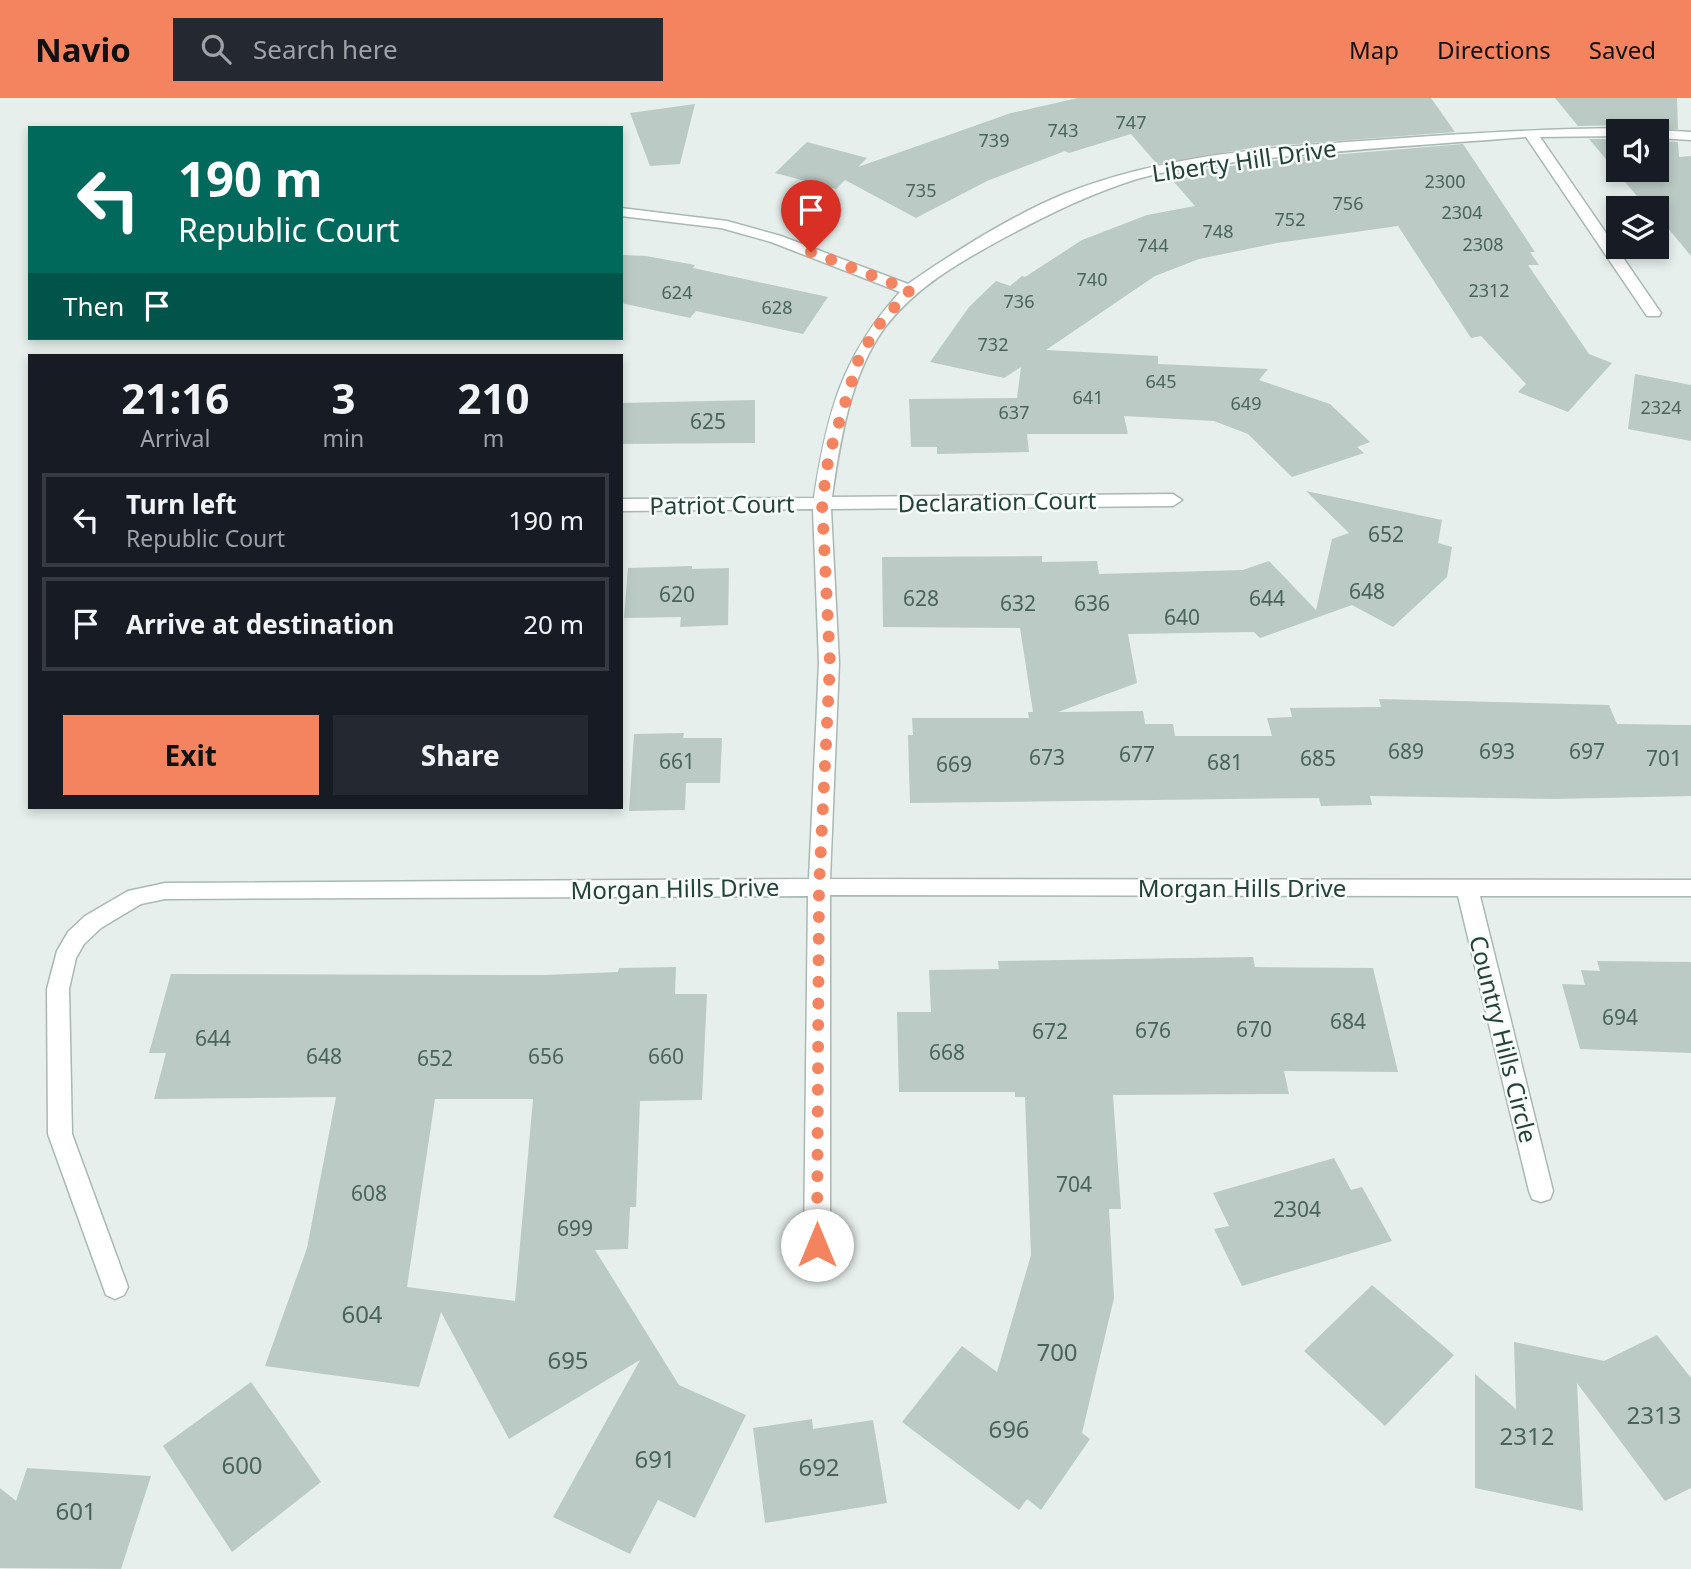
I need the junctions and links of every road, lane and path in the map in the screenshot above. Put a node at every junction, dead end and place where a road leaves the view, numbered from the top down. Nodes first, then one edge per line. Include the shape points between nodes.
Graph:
1 (1530, 132) junction
2 (1606, 132) edge
3 (1669, 135) edge
4 (1691, 136) edge
5 (623, 212) edge
6 (910, 290) junction
7 (1653, 313) dead end
8 (1173, 499) dead end
9 (822, 503) junction
10 (623, 505) edge
11 (819, 887) junction
12 (1467, 887) junction
13 (1691, 888) edge
14 (1541, 1191) dead end
15 (817, 1245) dead end
16 (115, 1287) dead end

1 - 2 street, Liberty Hill Drive
1 - 6 street, Liberty Hill Drive via 1319,148 1198,162 1136,175 1068,198 954,259
1 - 7 street
3 - 4 street
5 - 6 street via 762,235
6 - 9 street, Liberty Hill Drive via 878,326 859,358 829,455
8 - 9 street, Declaration Court
9 - 10 street, Patriot Court
9 - 11 street, Liberty Hill Drive via 830,663
11 - 12 street, Morgan Hills Drive
11 - 15 street, Liberty Hill Drive
11 - 16 street, Morgan Hills Drive via 166,891 136,897 93,922 76,938 65,957 58,989 60,1134
12 - 13 street, Morgan Hills Drive
12 - 14 street, Country Hills Circle

